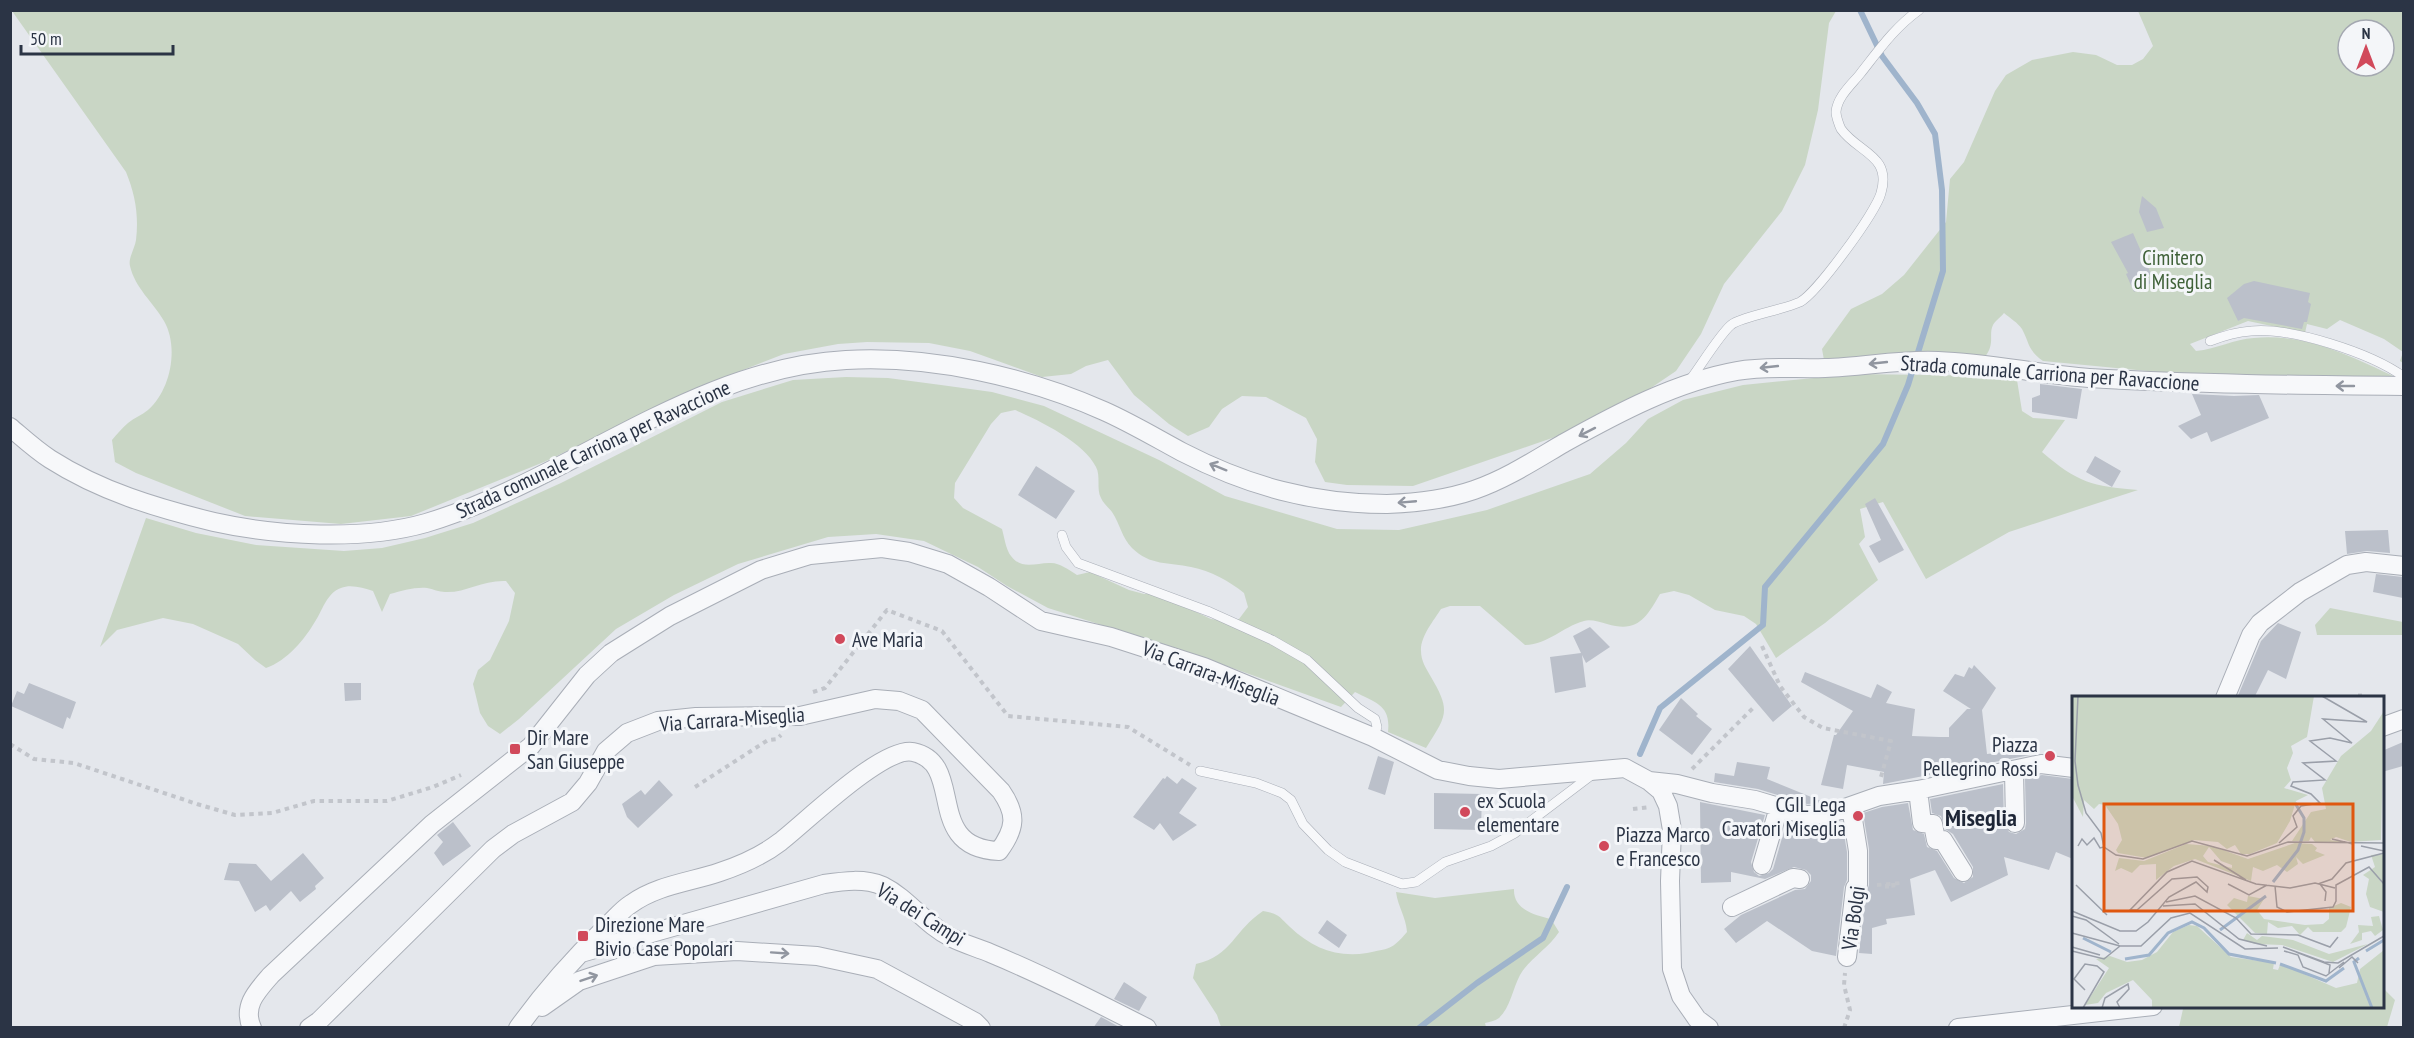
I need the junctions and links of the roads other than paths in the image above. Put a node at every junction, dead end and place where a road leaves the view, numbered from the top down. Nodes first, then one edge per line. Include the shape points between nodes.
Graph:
1 (1919, 10) edge
2 (2210, 341) dead end
3 (2403, 377) edge
4 (1687, 385) junction
5 (2403, 386) edge
6 (10, 428) edge
7 (1062, 535) dead end
8 (2403, 566) edge
9 (2226, 696) edge
10 (2403, 719) edge
11 (2384, 727) edge
12 (1373, 736) junction
13 (1602, 768) junction
14 (2072, 768) edge
15 (2018, 769) junction
16 (1200, 771) road end
17 (1655, 786) junction
18 (1918, 790) junction
19 (1779, 807) junction
20 (1851, 807) junction
21 (2015, 823) dead end
22 (1762, 865) dead end
23 (1963, 872) dead end
24 (1800, 879) dead end
25 (1732, 907) dead end
26 (579, 953) junction
27 (1847, 957) road end
28 (2135, 1008) edge
29 (517, 1025) edge
30 (252, 1028) edge
31 (309, 1028) edge
32 (981, 1028) edge
33 (1147, 1028) edge
34 (1708, 1028) edge
35 (1958, 1028) edge

1 - 4 lane via 1883,42 1843,95 1836,111 1841,129 1879,161 1883,175 1881,194 1867,219 1802,301 1732,324
2 - 3 lane via 2252,330 2310,339 2338,345
5 -> 4 street, Strada comunale Carriona per Ravaccione via 2190,383 1906,360 1734,371
4 -> 6 street, Strada comunale Carriona per Ravaccione via 1666,391 1521,469 1473,490 1432,500 1387,504 1288,494 1188,455 1119,418 1053,390 971,370 916,362 825,361 733,384 472,506 425,523 378,533 250,530 174,512 113,493 49,458
7 - 12 lane via 1078,563 1210,612 1307,660 1375,719
8 - 9 street via 2366,562 2347,565 2300,592 2260,623 2251,635
10 - 11 street
12 - 13 street, Via Carrara-Miseglia via 1438,770 1469,776 1499,779
12 - 30 street, Via Carrara-Miseglia via 1204,666 1111,637 1041,621 948,564 882,548 810,555 730,584 611,653 587,675 531,746 432,824 271,975 253,994 248,1009
13 - 16 lane via 1515,833 1445,862 1409,884 1393,882 1344,862 1303,824 1291,800 1282,793
13 - 17 street, Via Carrara-Miseglia via 1625,768
14 - 15 street via 2041,765
15 - 18 street, Via Carrara-Miseglia
15 - 21 street
17 - 19 street, Via Carrara-Miseglia via 1677,784
17 - 34 street via 1668,806 1672,831 1672,969 1681,996
18 - 20 street, Via Carrara-Miseglia via 1879,796
18 - 23 street via 1922,823 1933,824 1936,840 1943,840
19 - 20 street, Via Carrara-Miseglia via 1806,815
19 - 22 street
20 - 27 street, Via Bolgi via 1858,851 1858,885 1851,906
24 - 25 street via 1793,878
26 - 29 street, Via Carrara-Miseglia
26 - 31 street, Via Carrara-Miseglia via 630,904 660,889 754,858 779,843 848,785 902,752 921,754 935,768 942,779 955,829 967,843 982,850 999,851 1011,835 1013,816 1001,791 921,710 899,701 875,699 800,716 658,721 627,733 606,751 572,802 493,849
26 - 33 street, Via dei Campi via 850,880 883,886 951,938 991,953
28 - 35 street
29 -> 32 street via 579,981 654,956 737,951 817,956 877,969

